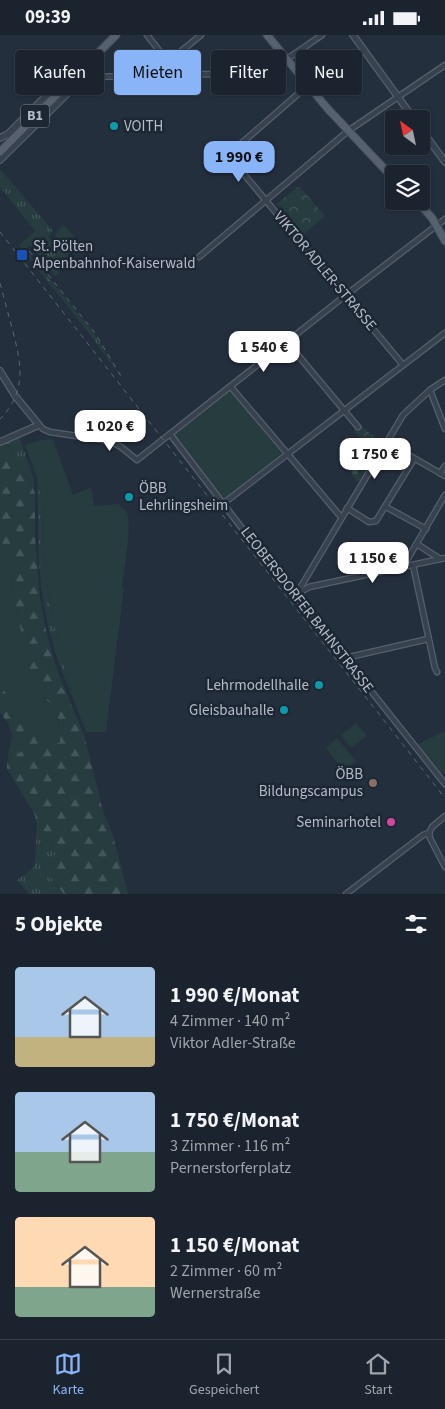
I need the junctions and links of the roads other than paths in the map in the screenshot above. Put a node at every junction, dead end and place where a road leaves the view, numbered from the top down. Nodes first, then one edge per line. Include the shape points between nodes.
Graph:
1 (116, 35) edge
2 (147, 35) edge
3 (200, 35) edge
4 (267, 35) edge
5 (322, 35) edge
6 (353, 35) edge
7 (101, 50) edge
8 (160, 50) edge
9 (182, 50) edge
10 (279, 50) edge
11 (286, 59) joint
12 (445, 65) edge
13 (47, 95) edge
14 (57, 95) edge
15 (66, 95) edge
16 (297, 95) edge
17 (398, 96) junction
18 (408, 110) edge
19 (348, 131) junction
20 (0, 137) edge
21 (430, 141) edge
22 (0, 152) edge
23 (0, 160) edge
24 (445, 162) edge
25 (385, 170) edge
26 (266, 200) junction
27 (426, 210) edge
28 (445, 219) edge
29 (437, 225) junction
30 (445, 241) edge
31 (199, 257) dead end
32 (346, 295) junction
33 (445, 333) edge
34 (287, 342) junction
35 (403, 365) junction
36 (0, 371) edge
37 (445, 380) edge
38 (231, 387) junction
39 (430, 390) junction
40 (344, 410) junction
41 (39, 425) junction
42 (358, 427) dead end
43 (445, 429) edge
44 (170, 434) junction
45 (386, 442) junction
46 (0, 443) edge
47 (288, 455) junction
48 (414, 459) junction
49 (445, 466) edge
50 (440, 473) junction
51 (445, 477) edge
52 (445, 495) edge
53 (224, 503) junction
54 (386, 507) junction
55 (347, 508) junction
56 (342, 517) junction
57 (426, 529) junction
58 (417, 544) junction
59 (442, 559) edge
60 (413, 565) junction
61 (403, 567) junction
62 (296, 595) junction
63 (428, 639) junction
64 (345, 658) junction
65 (438, 672) dead end
66 (445, 784) edge
67 (445, 816) edge
68 (429, 833) junction
69 (445, 867) edge
70 (346, 894) edge

1 - 7 main road, B1
2 - 8 street
3 - 9 street
4 - 10 main road
5 - 11 street
6 - 17 street
11 - 19 main road
12 - 17 street
13 - 20 street via 8,134
14 - 22 main road, B1
15 - 23 street
16 - 26 street, VIKTOR ADLER-STRASSE via 228,155
17 - 18 street
17 - 19 street
19 - 25 main road
19 - 26 street
21 - 24 street
26 - 31 street
26 - 32 street, VIKTOR ADLER-STRASSE
27 - 29 main road
28 - 29 street
29 - 30 main road
29 - 32 street
32 - 34 street
32 - 35 street, VIKTOR ADLER-STRASSE
33 - 35 street
34 - 38 street
34 - 40 street
35 - 40 street
36 - 41 street
37 - 39 street
38 - 44 street
38 - 47 street
39 - 43 street
39 - 45 street via 403,415
40 - 42 street
40 - 47 street
41 - 44 street via 50,432 110,441 136,460
41 - 46 street
44 - 53 street, LEOBERSDORFER BAHNSTRASSE
45 - 48 street
45 - 55 street
47 - 53 street
47 - 56 street
48 - 50 street
48 - 54 street
49 - 50 street
50 - 51 street
52 - 57 street
53 - 62 street, LEOBERSDORFER BAHNSTRASSE
54 - 55 street via 373,522
54 - 57 street
55 - 56 street
56 - 62 street
57 - 58 street
58 - 59 street
58 - 61 street
59 - 60 street
60 - 61 street
60 - 63 street
61 - 62 street via 309,587
62 - 64 street, LEOBERSDORFER BAHNSTRASSE
63 - 64 street
63 - 65 street
64 - 66 street, LEOBERSDORFER BAHNSTRASSE
67 - 68 street
68 - 69 street
68 - 70 street

